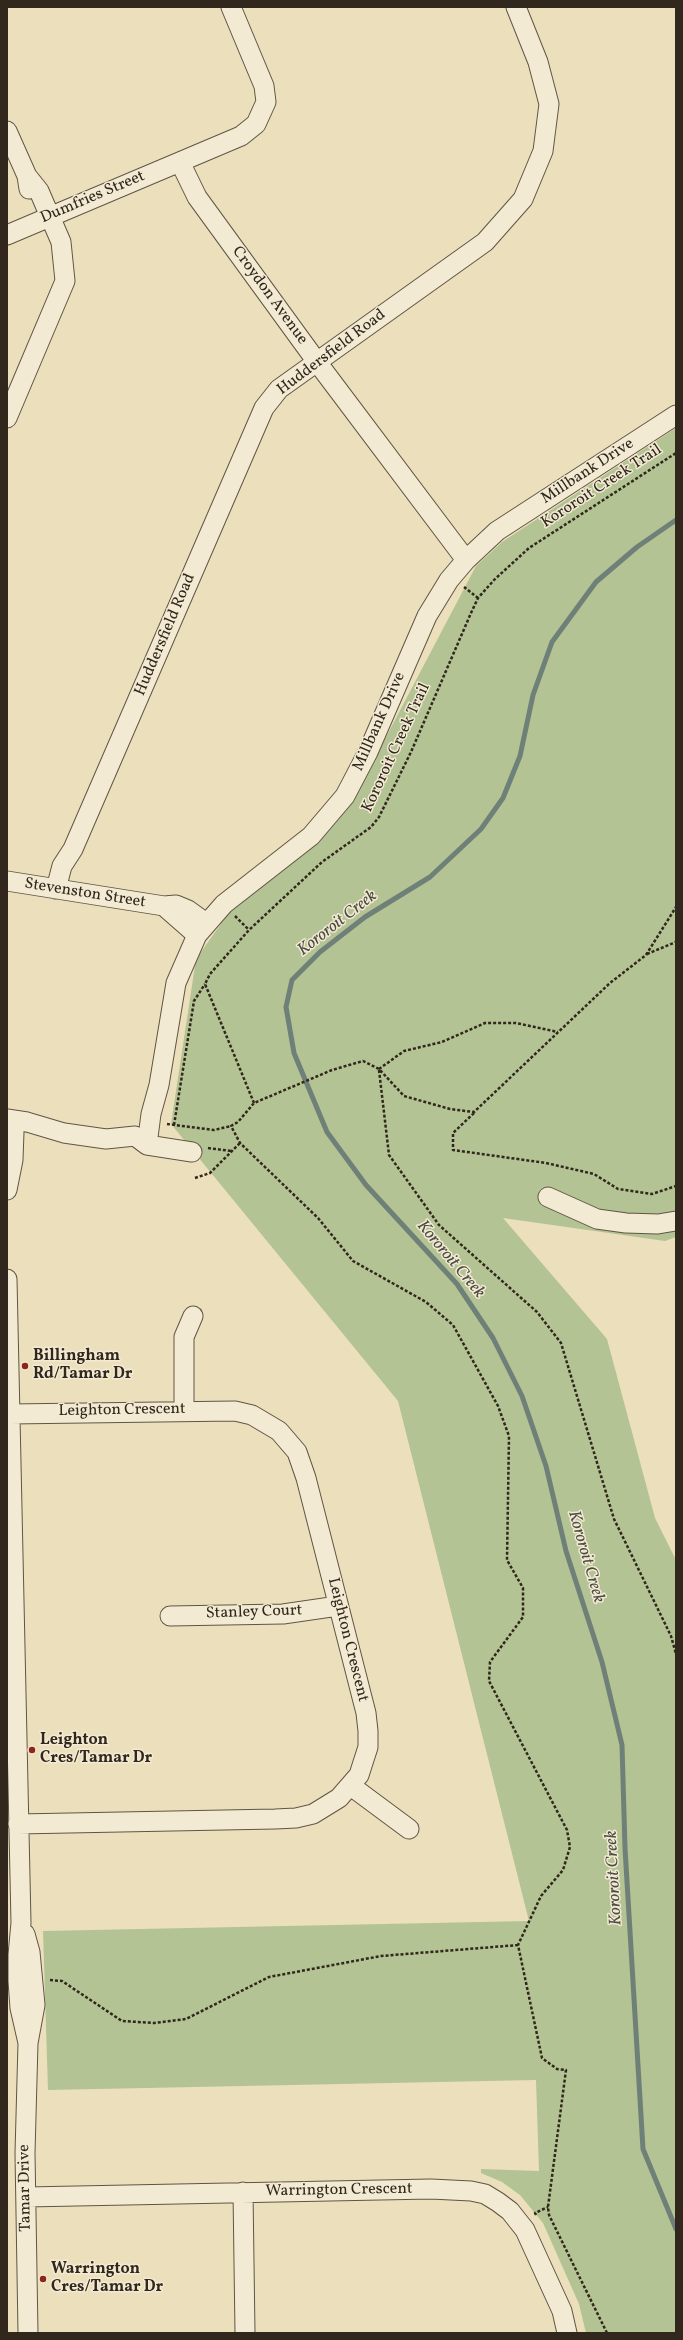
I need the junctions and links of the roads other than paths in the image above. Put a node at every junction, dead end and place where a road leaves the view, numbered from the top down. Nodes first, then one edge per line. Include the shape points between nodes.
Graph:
1 (231, 7) edge
2 (516, 7) edge
3 (7, 131) edge
4 (180, 162) junction
5 (45, 218) junction
6 (7, 234) edge
7 (317, 362) junction
8 (676, 414) edge
9 (7, 418) edge
10 (466, 560) junction
11 (73, 849) junction
12 (7, 881) edge
13 (56, 889) junction
14 (75, 892) junction
15 (201, 929) junction
16 (8, 1124) edge
17 (153, 1146) junction
18 (192, 1152) road end
19 (7, 1190) edge
20 (548, 1197) dead end
21 (676, 1221) edge
22 (7, 1279) edge
23 (194, 1316) dead end
24 (184, 1410) junction
25 (10, 1414) junction
26 (338, 1606) junction
27 (170, 1616) dead end
28 (351, 1786) junction
29 (18, 1824) junction
30 (408, 1829) dead end
31 (21, 1923) junction
32 (28, 2043) junction
33 (243, 2192) junction
34 (26, 2197) junction
35 (28, 2333) edge
36 (245, 2333) edge
37 (567, 2333) edge

1 - 4 street, Dumfries Street via 264,86 264,109 256,124 241,136
2 - 7 street, Huddersfield Road via 538,62 549,104 543,152 523,200 485,242
3 - 5 street via 27,176 40,191
4 - 5 street, Dumfries Street
4 - 7 street, Croydon Avenue via 197,197
5 - 6 street, Dumfries Street
5 - 9 street via 61,242 65,276 62,291
7 - 10 street, Croydon Avenue
7 - 11 street, Huddersfield Road via 279,390 264,408
8 - 10 street, Millbank Drive via 497,531
10 - 15 street, Millbank Drive via 427,616 368,752 345,796 311,836 224,904
11 - 13 street, Huddersfield Road via 62,866
11 - 14 street, Huddersfield Road
12 - 13 street, Stevenston Street
13 - 14 street, Stevenston Street
14 - 15 street, Stevenston Street via 164,906
15 - 17 street, Millbank Drive via 176,983 159,1085 151,1114
16 - 17 street via 27,1122 64,1133 106,1139 133,1151
16 - 19 street via 13,1160
17 - 18 street
20 - 21 street via 597,1219 658,1224
22 - 25 street, Tamar Drive
23 - 24 street via 184,1337
24 - 25 street, Leighton Crescent
24 - 26 street, Leighton Crescent via 235,1411 252,1415 266,1421 289,1441 297,1452 306,1478
25 - 29 street, Tamar Drive
26 - 27 street, Stanley Court via 283,1614
26 - 28 street, Leighton Crescent via 366,1713 368,1731 368,1747 364,1762
28 - 29 street, Leighton Crescent via 327,1807 296,1818
28 - 30 street
29 - 31 street, Tamar Drive
31 - 32 street, Tamar Drive via 18,1981 20,2008
31 - 32 street, Tamar Drive via 30,1952 34,1980 34,2005
32 - 34 street, Tamar Drive
33 - 34 street, Warrington Crescent
33 - 36 street
33 - 37 street, Warrington Crescent via 457,2189 484,2194 510,2211 525,2230 562,2311
34 - 35 street, Tamar Drive

